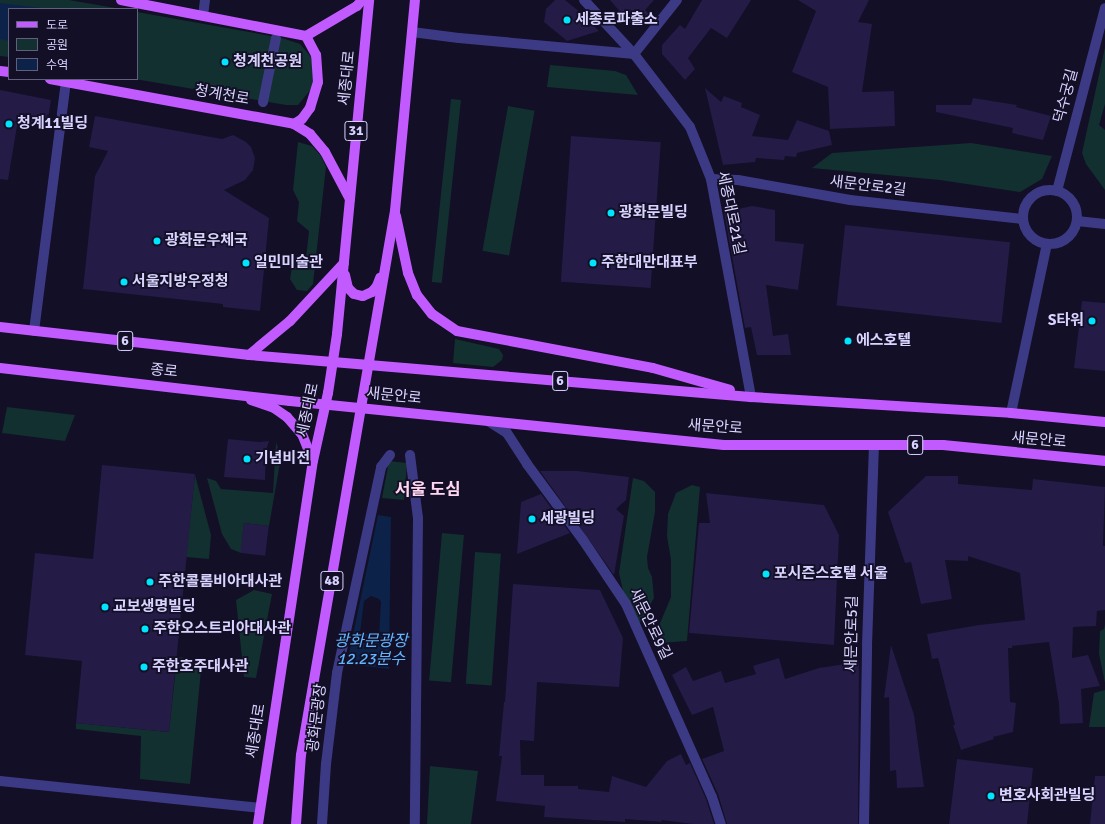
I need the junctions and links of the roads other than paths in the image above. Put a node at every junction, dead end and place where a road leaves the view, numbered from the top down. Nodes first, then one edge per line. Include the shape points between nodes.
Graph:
1 (121, 0) edge
2 (205, 0) edge
3 (362, 0) edge
4 (370, 0) edge
5 (415, 0) edge
6 (584, 0) edge
7 (677, 0) edge
8 (1105, 8) edge
9 (203, 16) junction
10 (412, 32) junction
11 (306, 36) junction
12 (276, 38) dead end
13 (634, 54) junction
14 (55, 80) edge
15 (66, 82) junction
16 (263, 102) dead end
17 (294, 124) junction
18 (711, 179) junction
19 (1057, 191) junction
20 (350, 199) junction
21 (395, 211) junction
22 (1022, 219) junction
23 (1077, 221) junction
24 (1105, 224) edge
25 (1047, 244) junction
26 (344, 263) junction
27 (0, 327) edge
28 (34, 331) junction
29 (249, 354) junction
30 (333, 362) junction
31 (370, 364) junction
32 (0, 368) edge
33 (233, 394) junction
34 (751, 397) junction
35 (325, 404) junction
36 (362, 408) junction
37 (1011, 413) junction
38 (488, 421) junction
39 (1105, 422) edge
40 (874, 445) junction
41 (390, 455) dead end
42 (410, 455) dead end
43 (313, 461) junction
44 (1105, 461) edge
45 (0, 781) edge
46 (260, 808) junction
47 (258, 824) edge
48 (296, 824) edge
49 (322, 824) edge
50 (415, 824) edge
51 (721, 824) edge
52 (864, 824) edge

1 - 9 main road
2 - 9 street
3 - 11 main road
4 - 20 main road, 세종대로 / 31
5 - 10 main road
6 - 13 street
7 - 13 street
8 - 19 street, 덕수궁길
9 - 11 main road
10 - 13 street
10 - 21 main road
11 - 17 main road via 316,55 318,82 310,108 302,119
12 - 16 street
13 - 18 street, 세종대로21길 via 690,127
14 - 15 main road, 청계천로
15 - 17 main road, 청계천로
15 - 28 street
17 - 20 main road, 청계천로 via 310,134 325,152
18 - 22 street, 새문안로2길 via 738,180 850,200
18 - 34 street, 세종대로21길
19 - 22 street via 1043,190 1034,194 1023,209
19 - 23 street via 1069,198 1074,205
20 - 26 main road, 세종대로 / 31
21 - 26 main road via 381,276 372,292 363,296 354,294 348,288
21 - 31 main road
21 - 34 main road via 408,273 416,295 432,314 457,331 653,368
22 - 25 street via 1030,236
23 - 24 street
23 - 25 street via 1069,236 1063,241
25 - 37 street
26 - 29 main road via 290,321
26 - 30 main road, 세종대로 / 31
27 - 28 main road, 종로 / 6
28 - 29 main road, 종로 / 6
29 - 30 main road, 종로 / 6
30 - 31 main road, 새문안로 / 6
30 - 35 main road, 세종대로 / 31
31 - 34 main road, 새문안로 / 6
31 - 36 main road
32 - 33 main road, 종로 / 6
33 - 35 main road, 종로 / 6
33 - 43 main road via 274,408 287,417 302,434
34 - 37 main road, 새문안로 / 6
35 - 36 main road, 새문안로 / 6
35 - 43 main road, 세종대로
36 - 38 main road, 새문안로 / 6
36 - 48 main road, 48 via 301,754
37 - 39 main road, 새문안로 / 6
38 - 40 main road, 새문안로 / 6 via 724,445
38 - 51 street, 새문안로9길 via 507,433 626,604 712,797
40 - 44 main road, 새문안로 / 6 via 943,446
40 - 52 street, 새문안로5길
41 - 49 street, 광화문광장 via 381,467 337,673
42 - 50 street via 418,518
43 - 46 main road, 세종대로
45 - 46 street
46 - 47 main road, 세종대로

